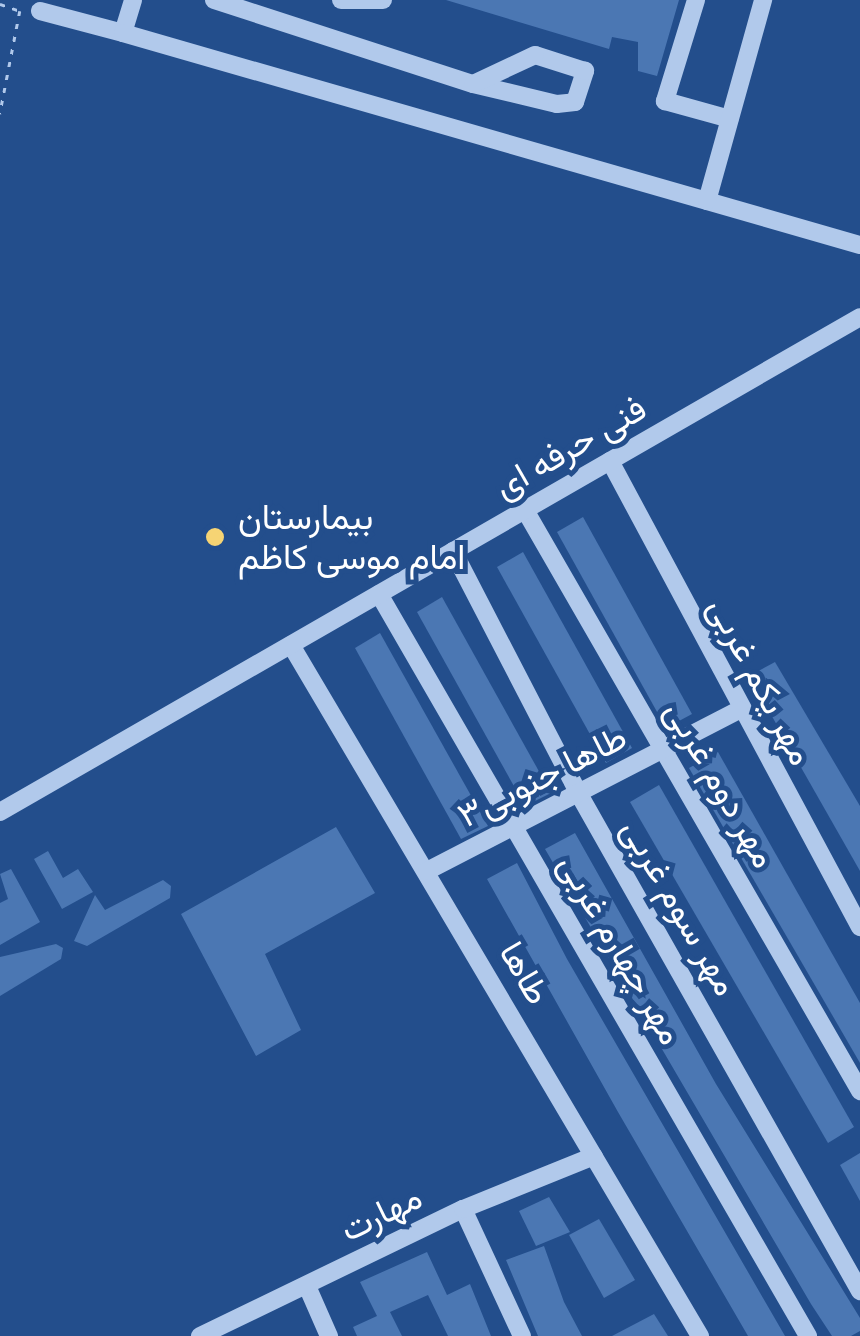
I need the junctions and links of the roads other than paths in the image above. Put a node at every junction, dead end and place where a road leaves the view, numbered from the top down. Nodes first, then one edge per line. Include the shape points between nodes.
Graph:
1 (133, 0) edge
2 (214, 0) edge
3 (342, 0) edge
4 (384, 0) edge
5 (696, 0) edge
6 (763, 0) edge
7 (40, 11) dead end
8 (123, 32) junction
9 (473, 84) junction
10 (730, 119) junction
11 (707, 201) junction
12 (860, 245) edge
13 (860, 317) edge
14 (610, 461) junction
15 (525, 510) junction
16 (454, 551) junction
17 (379, 594) junction
18 (291, 644) junction
19 (740, 710) junction
20 (664, 751) junction
21 (580, 796) junction
22 (0, 812) edge
23 (514, 829) junction
24 (427, 871) junction
25 (860, 927) edge
26 (860, 1091) edge
27 (594, 1156) junction
28 (463, 1209) junction
29 (307, 1286) junction
30 (860, 1291) edge
31 (200, 1336) edge
32 (329, 1336) edge
33 (522, 1336) edge
34 (700, 1336) edge
35 (808, 1336) edge

1 - 8 street
2 - 9 street
3 - 4 street
5 - 10 street via 665,102
6 - 10 street
7 - 8 street
8 - 11 street
9 - 9 street via 556,104 575,102 585,71 536,55
10 - 11 street
11 - 12 street
13 - 14 street, فنی حرفه ای
14 - 15 street, فنی حرفه ای
14 - 19 street, مهر یکم غربی
15 - 16 street, فنی حرفه ای
15 - 20 street, مهر دوم غربی
16 - 17 street, فنی حرفه ای
16 - 21 street, مهر سوم غربی
17 - 18 street, فنی حرفه ای
17 - 23 street, مهر چهارم غربی
18 - 22 street, فنی حرفه ای
18 - 24 street, طاها
19 - 20 street, طاها جنوبی۳
19 - 25 street, مهر یکم غربی
20 - 21 street, طاها جنوبی۳
20 - 26 street, مهر دوم غربی
21 - 23 street, طاها جنوبی۳
21 - 30 street, مهر سوم غربی
23 - 24 street, طاها جنوبی۳
23 - 35 street, مهر چهارم غربی
24 - 27 street, طاها
27 - 28 street, مهارت
27 - 34 street, طاها
28 - 29 street, مهارت
28 - 33 street
29 - 31 street, مهارت
29 - 32 street

